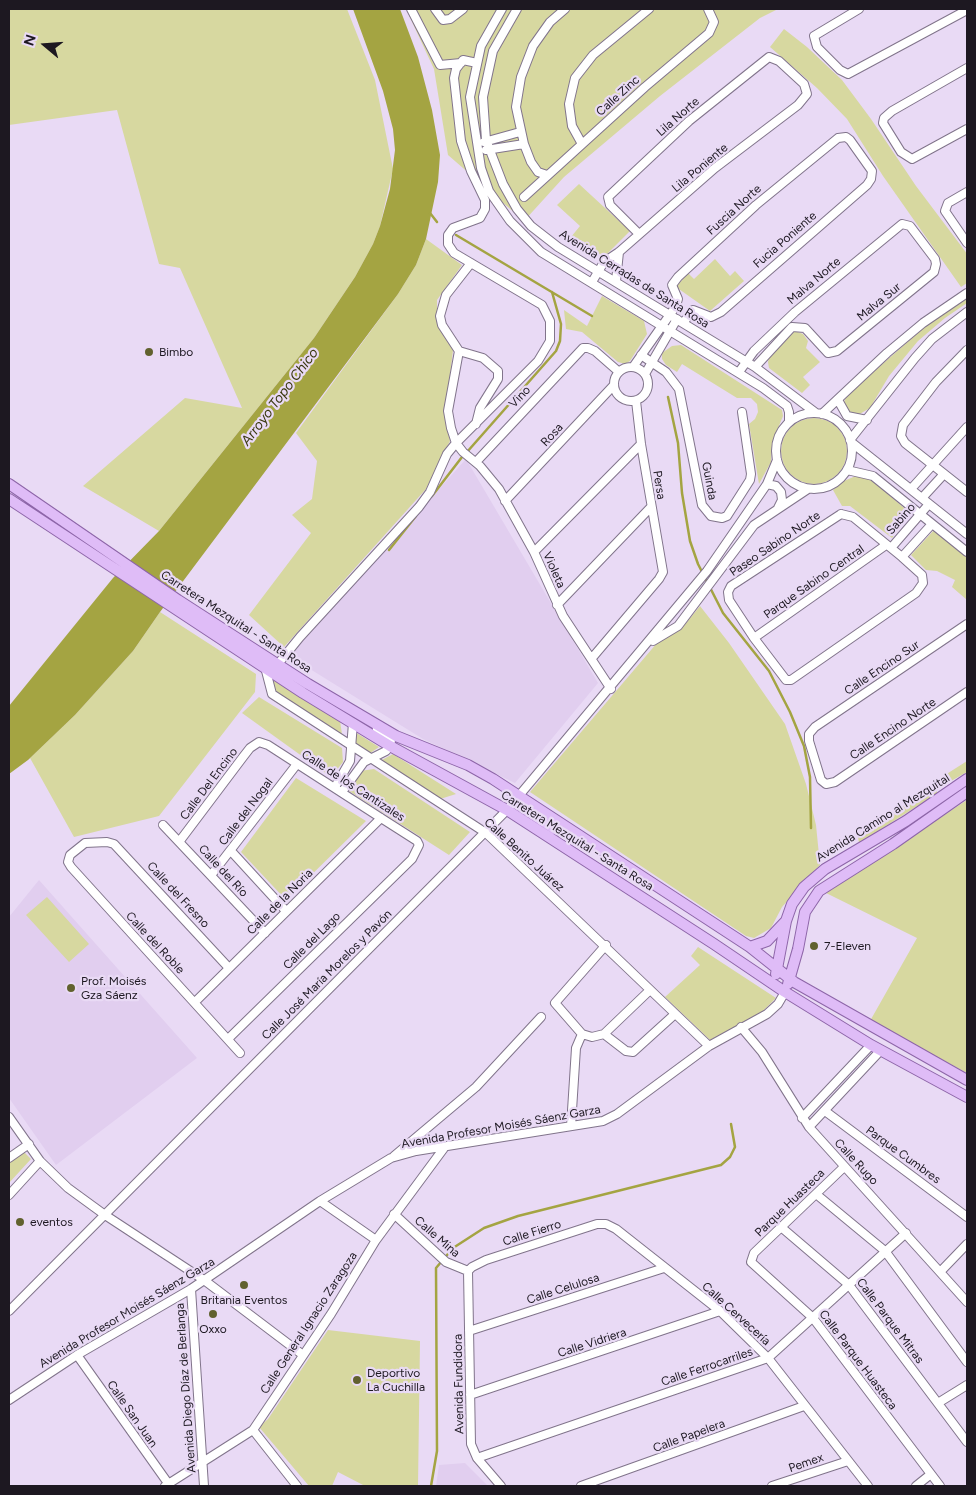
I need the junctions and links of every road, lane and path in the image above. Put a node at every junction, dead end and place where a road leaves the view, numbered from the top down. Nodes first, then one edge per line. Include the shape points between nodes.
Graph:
1 (412, 9) edge
2 (436, 9) edge
3 (463, 9) edge
4 (502, 9) edge
5 (517, 9) edge
6 (565, 9) edge
7 (649, 9) edge
8 (708, 9) edge
9 (860, 9) edge
10 (967, 10) edge
11 (767, 58) joint
12 (461, 63) junction
13 (477, 63) junction
14 (967, 68) edge
15 (967, 129) edge
16 (520, 132) junction
17 (842, 137) joint
18 (486, 140) junction
19 (524, 144) junction
20 (582, 144) junction
21 (477, 148) junction
22 (490, 150) junction
23 (547, 175) junction
24 (967, 192) edge
25 (524, 197) dead end
26 (902, 224) joint
27 (639, 234) junction
28 (967, 243) edge
29 (619, 252) junction
30 (471, 263) junction
31 (598, 270) junction
32 (592, 282) junction
33 (616, 282) junction
34 (967, 293) edge
35 (795, 312) junction
36 (967, 312) edge
37 (669, 314) junction
38 (680, 321) junction
39 (661, 325) junction
40 (805, 328) junction
41 (670, 331) junction
42 (967, 350) edge
43 (460, 351) junction
44 (641, 354) junction
45 (652, 361) junction
46 (746, 361) junction
47 (633, 367) junction
48 (755, 367) junction
49 (620, 372) junction
50 (738, 372) junction
51 (645, 374) junction
52 (614, 385) junction
53 (838, 400) junction
54 (636, 401) junction
55 (742, 412) dead end
56 (819, 414) junction
57 (867, 420) junction
58 (789, 422) junction
59 (476, 424) junction
60 (967, 427) edge
61 (850, 441) junction
62 (456, 443) junction
63 (641, 444) junction
64 (777, 460) junction
65 (476, 462) junction
66 (933, 465) junction
67 (847, 470) junction
68 (944, 474) junction
69 (9, 484) edge
70 (767, 484) junction
71 (9, 489) edge
72 (808, 489) junction
73 (911, 489) junction
74 (967, 492) edge
75 (9, 499) edge
76 (32, 500) junction
77 (506, 501) junction
78 (926, 501) junction
79 (651, 507) junction
80 (778, 508) junction
81 (920, 515) junction
82 (932, 524) junction
83 (967, 534) edge
84 (889, 546) junction
85 (534, 552) junction
86 (967, 552) edge
87 (902, 558) junction
88 (130, 573) junction
89 (175, 603) junction
90 (557, 605) junction
91 (967, 624) edge
92 (754, 638) junction
93 (648, 643) junction
94 (592, 658) junction
95 (278, 664) junction
96 (265, 667) junction
97 (610, 689) junction
98 (967, 692) edge
99 (356, 712) junction
100 (353, 723) junction
101 (259, 742) joint
102 (352, 745) junction
103 (390, 746) junction
104 (371, 758) junction
105 (297, 764) junction
106 (967, 779) edge
107 (830, 784) joint
108 (334, 788) junction
109 (342, 792) junction
110 (967, 792) edge
111 (513, 803) junction
112 (381, 818) junction
113 (163, 825) dead end
114 (486, 834) junction
115 (106, 842) joint
116 (179, 842) junction
117 (231, 851) junction
118 (412, 859) joint
119 (212, 874) junction
120 (286, 911) junction
121 (786, 921) junction
122 (265, 933) junction
123 (606, 946) junction
124 (750, 947) junction
125 (230, 968) junction
126 (776, 969) junction
127 (790, 979) junction
128 (650, 990) junction
129 (782, 990) junction
130 (195, 1002) junction
131 (675, 1014) junction
132 (541, 1017) dead end
133 (741, 1027) junction
134 (582, 1034) junction
135 (604, 1034) junction
136 (228, 1040) junction
137 (871, 1045) junction
138 (709, 1046) junction
139 (881, 1050) junction
140 (240, 1053) dead end
141 (850, 1068) junction
142 (858, 1075) junction
143 (967, 1080) edge
144 (967, 1097) edge
145 (825, 1111) junction
146 (9, 1117) edge
147 (802, 1118) junction
148 (571, 1126) junction
149 (809, 1127) junction
150 (29, 1144) junction
151 (444, 1148) junction
152 (9, 1158) edge
153 (391, 1158) junction
154 (40, 1161) junction
155 (844, 1166) junction
156 (816, 1194) junction
157 (9, 1195) edge
158 (320, 1201) junction
159 (394, 1214) junction
160 (105, 1215) junction
161 (967, 1217) edge
162 (606, 1224) joint
163 (781, 1227) junction
164 (906, 1233) junction
165 (376, 1240) junction
166 (967, 1244) edge
167 (885, 1251) junction
168 (752, 1257) joint
169 (664, 1268) junction
170 (941, 1271) junction
171 (468, 1272) junction
172 (204, 1280) junction
173 (849, 1285) junction
174 (191, 1289) junction
175 (967, 1302) edge
176 (9, 1311) edge
177 (720, 1311) junction
178 (813, 1318) junction
179 (469, 1332) junction
180 (77, 1355) junction
181 (303, 1355) junction
182 (768, 1358) junction
183 (967, 1362) edge
184 (967, 1385) edge
185 (470, 1395) junction
186 (9, 1400) edge
187 (938, 1403) junction
188 (804, 1406) junction
189 (253, 1430) junction
190 (967, 1441) edge
191 (476, 1458) junction
192 (848, 1461) junction
193 (202, 1463) junction
194 (930, 1474) junction
195 (167, 1485) edge
196 (204, 1486) edge
197 (298, 1486) edge
198 (501, 1486) edge
199 (581, 1486) edge
200 (772, 1486) edge
201 (868, 1486) edge
202 (916, 1486) edge
203 (940, 1486) edge

1 - 12 street via 440,65
2 - 3 street via 443,20 450,20
4 - 13 street, Avenida Cerradas de Santa Rosa via 481,46
5 - 18 street, Avenida Cerradas de Santa Rosa via 493,51 483,97
6 - 16 street via 550,22 533,46 521,77 516,107
7 - 20 street via 593,55 575,78 569,104 572,126
8 - 20 street, Calle Zinc via 714,22 709,33
9 - 10 street via 814,36 816,48 848,74
11 - 27 street, Lila Norte via 689,121 608,197 610,204
11 - 27 street, Lila Poniente via 775,58 804,84 807,94 798,105 716,168
12 - 13 street via 463,60
12 - 30 street via 454,78 461,141 485,200 485,209 480,218 453,228 447,238 454,253
13 - 21 street, Avenida Cerradas de Santa Rosa via 470,96
14 - 15 street via 892,110 883,123 901,152 912,159
16 - 18 street
16 - 19 street
17 - 37 street, Fuscia Norte via 756,205 678,277 672,285 678,302
17 - 38 street, Fucia Poniente via 850,140 872,171 868,185 721,312 711,316 694,310
18 - 21 street
18 - 22 street, Avenida Cerradas de Santa Rosa
19 - 22 street
19 - 23 street via 538,172
20 - 23 street, Calle Zinc
21 - 22 street
21 - 32 street, Avenida Cerradas de Santa Rosa via 490,191 510,221 541,252
22 - 31 street, Avenida Cerradas de Santa Rosa via 503,184 531,226
23 - 25 street, Calle Zinc
24 - 28 street via 948,203 945,211
26 - 35 street, Malva Norte
26 - 40 street, Malva Sur via 910,226 936,264 934,272 837,352 830,354
27 - 29 street, Lila Poniente
29 - 31 street, Lila Poniente
29 - 33 street
30 - 43 street via 446,295 442,306 442,325
30 - 59 street via 542,305 552,331 546,350 538,361
31 - 32 street
31 - 33 street, Avenida Cerradas de Santa Rosa
32 - 39 street, Avenida Cerradas de Santa Rosa
33 - 37 street, Avenida Cerradas de Santa Rosa
34 - 53 street via 887,353
35 - 40 street
35 - 46 street, Malva Norte
36 - 57 street via 932,339
37 - 38 street, Avenida Cerradas de Santa Rosa
37 - 39 street
38 - 41 street
38 - 46 street, Avenida Cerradas de Santa Rosa
39 - 41 street, Avenida Cerradas de Santa Rosa
39 - 44 street
40 - 48 street via 790,328
41 - 45 street
41 - 50 street, Avenida Cerradas de Santa Rosa
42 - 66 street via 936,382 901,431 902,440
43 - 59 street via 483,358 498,372 498,379 480,408
43 - 62 street via 448,411
44 - 45 street
44 - 47 street
45 - 51 street
45 - 55 street, Guinda via 679,389 702,505 710,516 727,516 750,480
46 - 48 street, Avenida Cerradas de Santa Rosa
46 - 50 street
47 - 49 street
47 - 51 street
48 - 56 street, Avenida Cerradas de Santa Rosa
49 - 52 street
49 - 65 street, Vino via 595,351 583,348
50 - 58 street, Avenida Cerradas de Santa Rosa via 782,402 789,412
51 - 54 street via 647,392
52 - 54 street via 621,398
52 - 77 street, Rosa
53 - 56 street
53 - 57 street via 846,416
54 - 63 street, Persa
56 - 58 street via 805,414
56 - 61 street via 840,424
57 - 61 street
58 - 64 street via 778,439
59 - 62 street
60 - 66 street
61 - 67 street via 851,459
61 - 73 street
62 - 65 street, Violeta
62 - 95 street via 419,506
63 - 79 street, Persa
63 - 85 street
64 - 70 street, Calle José María Morelos y Pavón
64 - 72 street via 786,478
65 - 77 street, Violeta
66 - 68 street
66 - 73 street
67 - 72 street via 829,486
67 - 81 street via 873,476
68 - 74 street
68 - 78 street, Sabino
69 - 76 main road
70 - 80 street via 776,486 781,492
70 - 93 street, Calle José María Morelos y Pavón via 708,571
71 - 76 street
72 - 80 street, Calle José María Morelos y Pavón
73 - 78 street
75 - 88 main road
76 - 88 main road
77 - 85 street, Violeta
78 - 81 street, Sabino
78 - 83 street
79 - 90 street
79 - 94 street, Persa via 663,572
80 - 93 street, Calle José María Morelos y Pavón via 746,534 678,626
81 - 82 street
81 - 84 street, Sabino
82 - 86 street
82 - 87 street
84 - 87 street
84 - 92 street, Parque Sabino Central
84 - 92 street, Paseo Sabino Norte via 853,517 845,514 836,516 731,586 729,600
85 - 90 street, Violeta
87 - 92 street via 922,575 922,583 916,593 791,680 781,677
88 - 89 main road, Carretera Mezquital - Santa Rosa
89 - 95 main road, Carretera Mezquital - Santa Rosa
89 - 96 main road, Carretera Mezquital - Santa Rosa
90 - 94 street, Violeta
91 - 107 street, Calle Encino Sur via 811,731 809,741 821,780
93 - 97 street, Calle José María Morelos y Pavón
94 - 97 street, Violeta
95 - 99 main road, Carretera Mezquital - Santa Rosa
96 - 100 main road, Carretera Mezquital - Santa Rosa
96 - 102 street, Calle Benito Juárez via 272,694
97 - 111 street, Calle José María Morelos y Pavón
98 - 107 street, Calle Encino Norte
99 - 103 street via 391,740
99 - 111 main road, Carretera Mezquital - Santa Rosa via 396,736 468,765
100 - 102 street
100 - 103 main road, Carretera Mezquital - Santa Rosa
101 - 105 street, Calle de los Cantizales
101 - 116 street, Calle Del Encino via 250,748
102 - 104 street, Calle Benito Juárez
102 - 108 street via 350,761
103 - 104 street
103 - 111 main road, Carretera Mezquital - Santa Rosa
104 - 109 street
104 - 114 street, Calle Benito Juárez
105 - 108 street, Calle de los Cantizales
105 - 117 street, Calle del Nogal
106 - 121 main road, Avenida Camino al Mezquital via 906,821 825,869 804,887 792,904
108 - 109 street, Calle de los Cantizales
109 - 112 street, Calle de los Cantizales
110 - 127 main road, Avenida Camino al Mezquital via 819,891 805,912
111 - 114 street, Calle José María Morelos y Pavón
111 - 124 main road, Carretera Mezquital - Santa Rosa via 555,830 589,842
111 - 129 main road, Carretera Mezquital - Santa Rosa
112 - 118 street, Calle de los Cantizales via 417,841 418,849
112 - 120 street, Calle de la Noria
113 - 116 street, Calle del Río
114 - 123 street, Calle Benito Juárez
114 - 160 street, Calle José María Morelos y Pavón
115 - 125 street, Calle del Fresno via 114,844 125,855
115 - 130 street, Calle del Roble via 81,844 68,860 71,867
116 - 119 street, Calle del Río
117 - 119 street, Calle del Nogal
117 - 120 street
118 - 136 street, Calle del Lago
119 - 122 street, Calle del Río
120 - 122 street, Calle de la Noria
121 - 124 main road via 766,941
121 - 126 main road, Avenida Camino al Mezquital
122 - 125 street, Calle de la Noria
123 - 128 street, Calle Benito Juárez
123 - 134 street via 556,1000 555,1006
124 - 126 main road, Carretera Mezquital - Santa Rosa
125 - 130 street, Calle de la Noria
126 - 127 main road, Carretera Mezquital - Santa Rosa
126 - 129 main road, Avenida Camino al Mezquital
127 - 129 main road, Avenida Camino al Mezquital
127 - 143 main road, Carretera Mezquital - Santa Rosa
128 - 131 street, Calle Benito Juárez
128 - 135 street
129 - 133 street, Avenida Profesor Moisés Sáenz Garza via 778,1004 767,1014
129 - 137 main road, Carretera Mezquital - Santa Rosa
130 - 136 street, Calle del Roble
131 - 135 street via 633,1052
131 - 138 street, Calle Benito Juárez
132 - 153 street via 476,1087
133 - 138 street, Avenida Profesor Moisés Sáenz Garza
133 - 147 street, Calle Rugo via 762,1052
134 - 135 street via 592,1037
134 - 148 street via 576,1048
136 - 140 street, Calle del Roble
137 - 139 main road, Carretera Mezquital - Santa Rosa
137 - 141 street
138 - 148 street, Avenida Profesor Moisés Sáenz Garza via 610,1118
139 - 142 street
139 - 144 main road, Carretera Mezquital - Santa Rosa
141 - 142 street
141 - 147 street
142 - 145 street
145 - 149 street
145 - 161 street, Parque Cumbres
146 - 150 street
147 - 149 street, Calle Rugo
148 - 151 street, Avenida Profesor Moisés Sáenz Garza
149 - 155 street, Calle Rugo
150 - 152 street
150 - 154 street
151 - 153 street, Avenida Profesor Moisés Sáenz Garza
151 - 159 street, Calle General Ignacio Zaragoza
153 - 158 street, Avenida Profesor Moisés Sáenz Garza
154 - 157 street
154 - 160 street via 68,1188
155 - 156 street, Parque Huasteca
155 - 164 street, Calle Rugo
156 - 163 street, Parque Huasteca
156 - 167 street
158 - 165 street
158 - 172 street, Avenida Profesor Moisés Sáenz Garza
159 - 165 street, Calle General Ignacio Zaragoza
159 - 171 street, Calle Mina via 446,1262
160 - 172 street
160 - 176 street, Calle José María Morelos y Pavón
162 - 169 street, Calle Cervecería
162 - 171 street, Calle Fierro via 586,1227 486,1260 472,1266
163 - 168 street, Parque Huasteca
163 - 173 street, Calle Parque Mitras
164 - 167 street, Calle Ferrocarriles
164 - 170 street, Calle Rugo
165 - 181 street, Calle General Ignacio Zaragoza
166 - 170 street
167 - 173 street, Calle Ferrocarriles
167 - 183 street
168 - 178 street, Calle Parque Huasteca via 754,1267
169 - 177 street, Calle Cervecería
169 - 179 street, Calle Celulosa
170 - 175 street, Calle Rugo
171 - 179 street, Avenida Fundidora
172 - 174 street, Avenida Profesor Moisés Sáenz Garza
172 - 181 street
173 - 178 street, Calle Ferrocarriles
173 - 187 street, Calle Parque Mitras
174 - 180 street, Avenida Profesor Moisés Sáenz Garza
174 - 193 street, Avenida Diego Díaz de Berlanga
177 - 182 street, Calle Cervecería
177 - 185 street, Calle Vidriera
178 - 182 street, Calle Ferrocarriles
178 - 194 street, Calle Parque Huasteca
179 - 185 street, Avenida Fundidora
180 - 186 street, Avenida Profesor Moisés Sáenz Garza
180 - 195 street, Calle San Juan
181 - 189 street, Calle General Ignacio Zaragoza
182 - 188 street, Calle Cervecería
182 - 191 street, Calle Ferrocarriles
184 - 187 street
185 - 191 street, Avenida Fundidora via 471,1436
187 - 190 street, Calle Parque Mitras
188 - 192 street, Calle Cervecería
188 - 199 street, Calle Papelera
189 - 193 street, Calle General Ignacio Zaragoza
189 - 197 street
191 - 198 street
192 - 200 street, Pemex
192 - 201 street, Calle Cervecería
193 - 195 street, Calle General Ignacio Zaragoza
193 - 196 street, Avenida Diego Díaz de Berlanga
194 - 202 street
194 - 203 street, Calle Parque Huasteca

